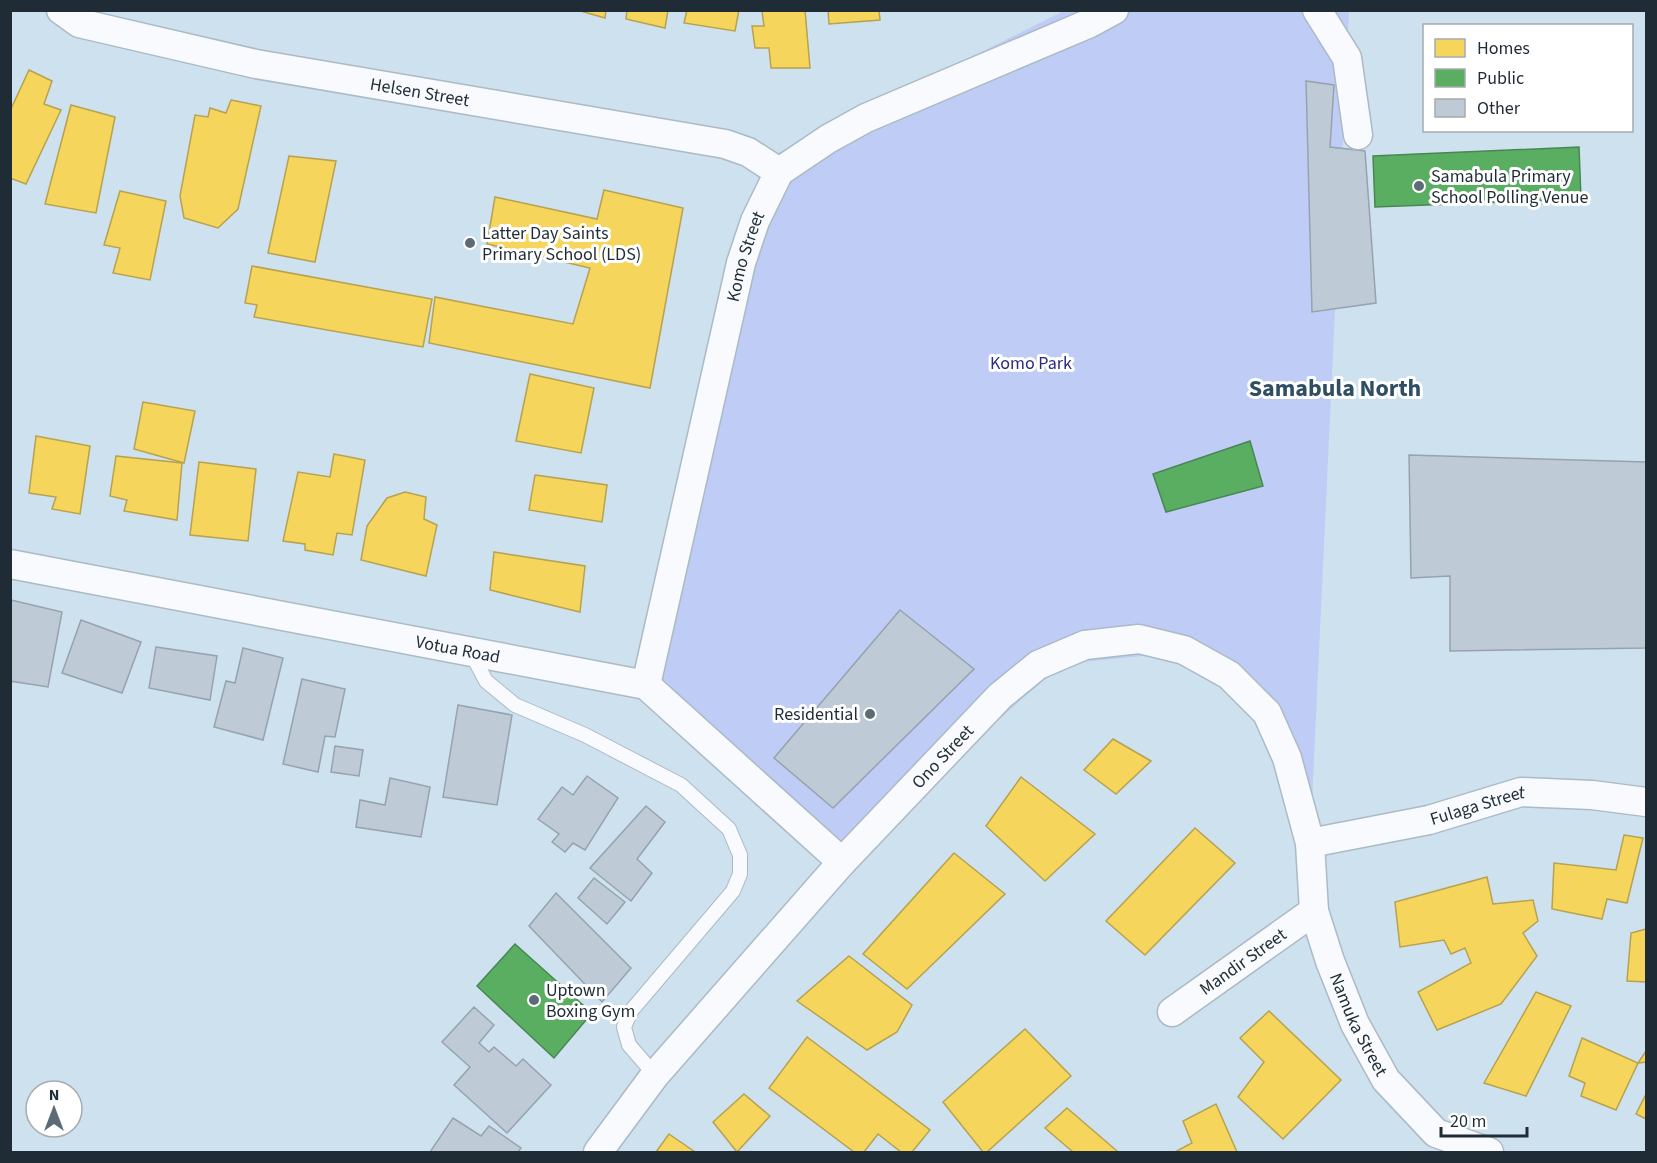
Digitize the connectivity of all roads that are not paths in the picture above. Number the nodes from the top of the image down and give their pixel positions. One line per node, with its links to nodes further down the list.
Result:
1 (61, 10): 5 (street, Helsen Street)
2 (1317, 10): 4 (street)
3 (1098, 15): 5 (street, Komo Street)
4 (1358, 135)
5 (779, 172): 8 (street, Komo Street)
6 (10, 564): 7 (street, Votua Road)
7 (470, 651): 8 (street, Votua Road); 14 (lane)
8 (646, 684): 11 (street)
9 (1647, 802): 10 (street, Fulaga Street)
10 (1310, 843): 11 (street, Ono Street); 12 (street, Namuka Street)
11 (842, 862): 14 (street, Ono Street)
12 (1314, 911): 13 (street, Mandir Street); 16 (street, Namuka Street)
13 (1172, 1012)
14 (655, 1075): 15 (street, Ono Street)
15 (598, 1152)
16 (1488, 1152)

